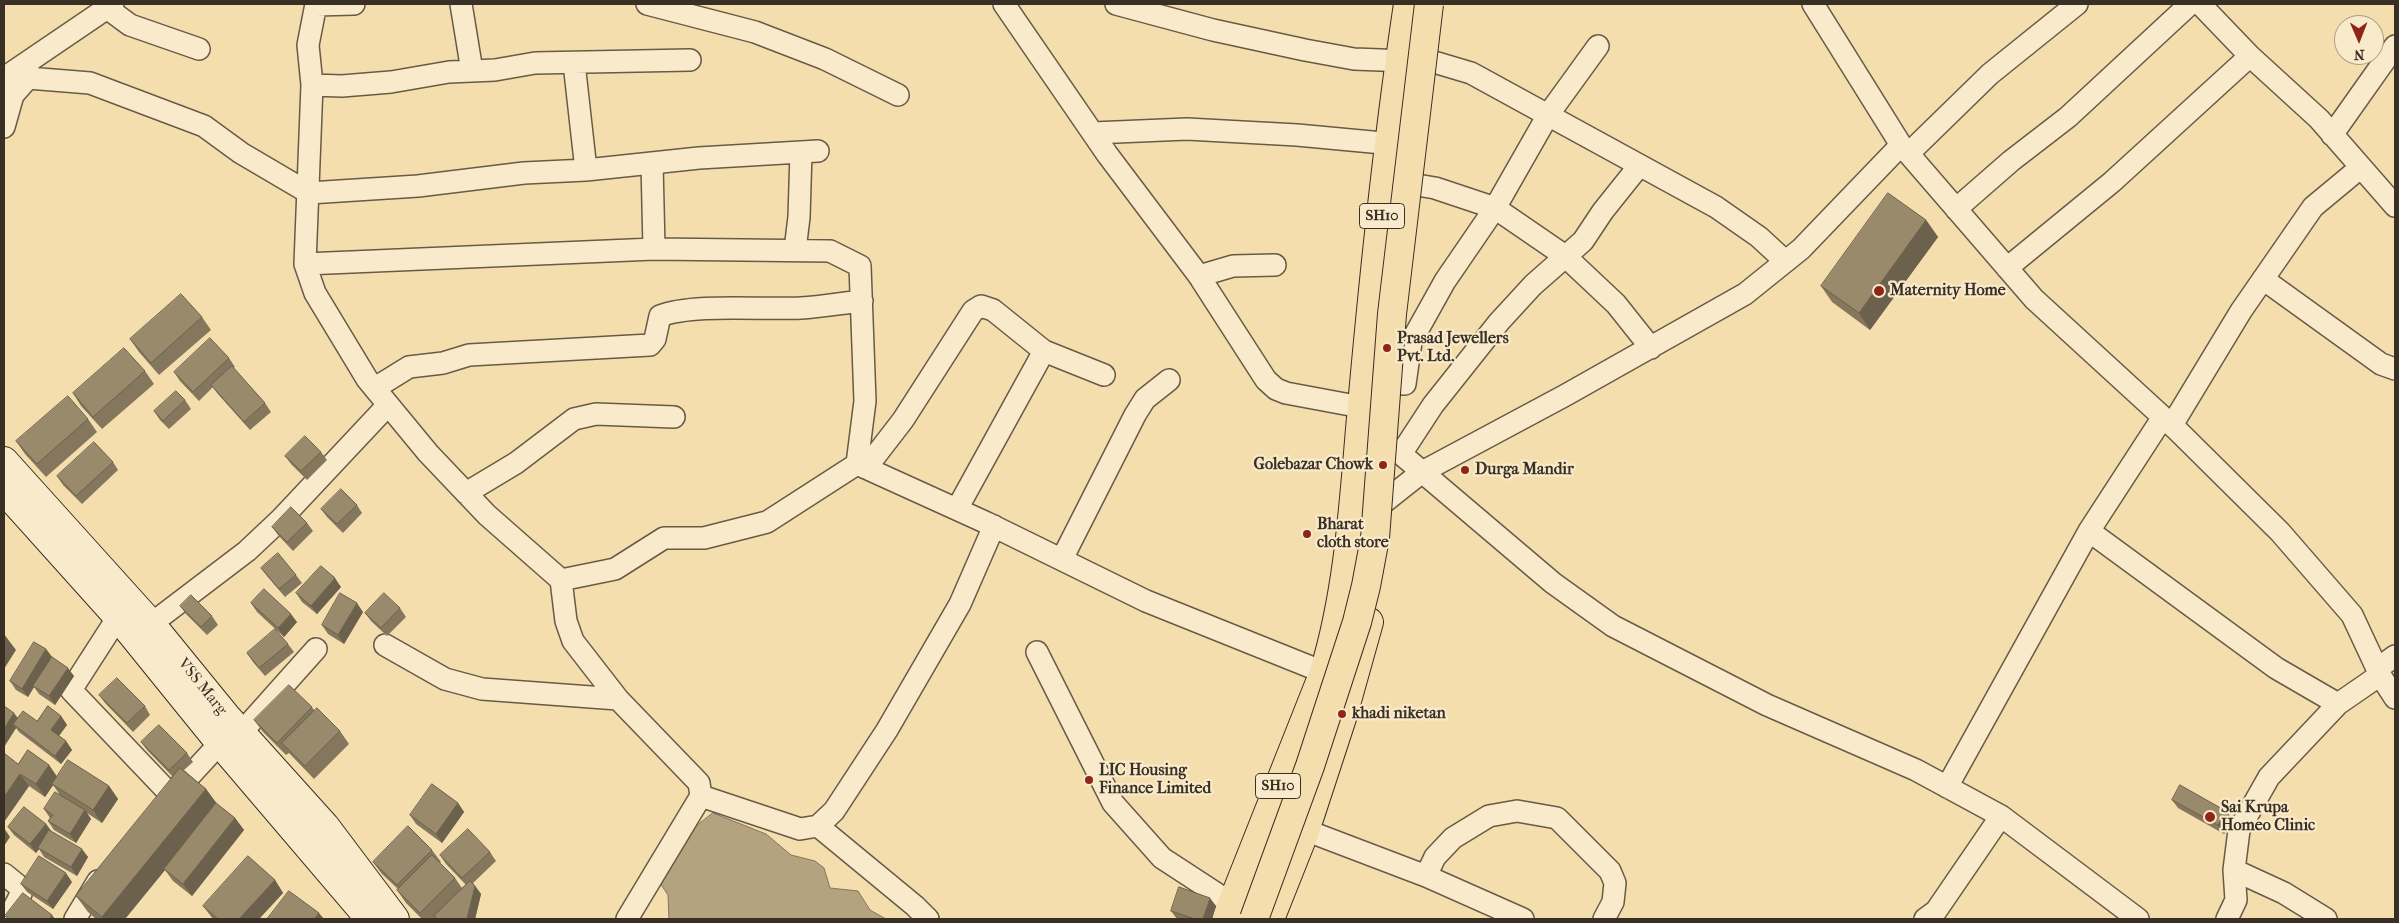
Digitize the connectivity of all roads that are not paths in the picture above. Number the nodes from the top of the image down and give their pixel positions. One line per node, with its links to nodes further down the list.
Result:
1 (316, 4): 2 (street); 26 (street)
2 (354, 4)
3 (461, 4): 24 (street)
4 (647, 4): 27 (street)
5 (1004, 4): 30 (street)
6 (1116, 4): 20 (street)
7 (1408, 4): 20 (main road, SH10)
8 (1429, 4): 109 (main road, bridge)
9 (1441, 4): 21 (main road)
10 (1813, 4): 34 (street)
11 (2077, 4): 34 (street)
12 (2190, 4): 44 (street)
13 (110, 6): 17 (street); 23 (street)
14 (2212, 8): 18 (street)
15 (1598, 46): 28 (street)
16 (2395, 46): 31 (street)
17 (199, 49)
18 (2250, 56): 31 (street); 51 (street)
19 (690, 60): 22 (street)
20 (1401, 62): 21 (street); 32 (main road, SH10)
21 (1434, 62): 28 (street); 33 (main road)
22 (574, 63): 24 (street); 38 (street)
23 (28, 70): 25 (street); 29 (street); 41 (street)
24 (472, 71): 26 (street)
25 (4, 78)
26 (312, 85): 41 (street)
27 (898, 95)
28 (1548, 115): 36 (street); 43 (street)
29 (4, 127)
30 (1093, 133): 32 (street); 52 (street)
31 (2332, 135): 37 (street)
32 (1390, 144): 33 (street); 39 (main road, SH10)
33 (1422, 147): 40 (main road)
34 (1905, 149): 44 (street); 48 (street)
35 (652, 163): 38 (street); 45 (street); 46 (street)
36 (1640, 166): 47 (street); 48 (street)
37 (2360, 168): 42 (street); 53 (street)
38 (586, 170): 41 (street)
39 (1386, 180): 40 (street); 63 (main road, SH10)
40 (1418, 185): 43 (street); 60 (main road)
41 (309, 193): 49 (street)
42 (2395, 206)
43 (1495, 208): 47 (street); 60 (street)
44 (1956, 209): 51 (street)
45 (654, 249): 46 (street); 49 (street)
46 (795, 250): 54 (street)
47 (1565, 256): 55 (street); 66 (street)
48 (1785, 262): 55 (street)
49 (305, 264): 61 (street)
50 (1275, 264): 52 (street)
51 (2007, 268): 65 (street)
52 (1199, 276): 63 (street)
53 (2263, 279): 57 (street); 65 (street)
54 (862, 301): 61 (street); 68 (street)
55 (1651, 348): 69 (street)
56 (1044, 351): 58 (street); 68 (street); 73 (street)
57 (2395, 370)
58 (1104, 375)
59 (1169, 380): 77 (street)
60 (1397, 383): 63 (street); 66 (main road)
61 (375, 388): 62 (street)
62 (388, 405): 71 (street); 80 (street)
63 (1362, 406): 66 (street); 75 (main road, SH10)
64 (674, 417): 71 (street)
65 (2167, 421): 76 (street); 86 (street)
66 (1396, 452): 69 (street); 72 (main road)
67 (4, 461): 80 (main road, VSS Marg)
68 (861, 466): 73 (street); 78 (street)
69 (1422, 472): 72 (street); 92 (street)
70 (4, 490): 79 (main road)
71 (466, 493): 78 (street)
72 (1390, 497): 75 (street); 87 (main road)
73 (957, 509): 74 (street)
74 (994, 526): 77 (street); 96 (street)
75 (1351, 528): 85 (main road, SH10)
76 (2089, 531): 90 (street); 92 (street)
77 (1062, 559): 85 (street)
78 (561, 580): 89 (street)
79 (118, 617): 91 (main road); 91 (street)
80 (151, 624): 91 (main road, VSS Marg)
81 (385, 645): 89 (street)
82 (316, 649): 91 (street)
83 (1037, 652): 102 (street)
84 (2395, 656): 86 (street)
85 (1324, 672): 87 (street); 94 (main road, SH10)
86 (2379, 672): 88 (street); 90 (street)
87 (1353, 684): 97 (main road)
88 (2395, 698)
89 (618, 699): 93 (street)
90 (2338, 704): 99 (street)
91 (224, 730): 105 (main road); 106 (main road, VSS Marg)
92 (1947, 787): 95 (street)
93 (701, 796): 96 (street); 107 (street)
94 (1266, 815): 97 (street); 102 (main road, SH10)
95 (2001, 816): 113 (street); 114 (street)
96 (818, 826): 108 (street)
97 (1305, 831): 101 (street); 110 (main road)
98 (107, 866): 103 (street)
99 (2234, 870): 115 (street); 116 (street)
100 (4, 874): 104 (street)
101 (1426, 876): 111 (street); 112 (street)
102 (1228, 911)
103 (78, 917)
104 (8, 919)
105 (370, 919)
106 (395, 919)
107 (627, 919)
108 (928, 919)
109 (1254, 919)
110 (1270, 919)
111 (1523, 919)
112 (1604, 919)
113 (1925, 919)
114 (2138, 919)
115 (2227, 919)
116 (2326, 919)

